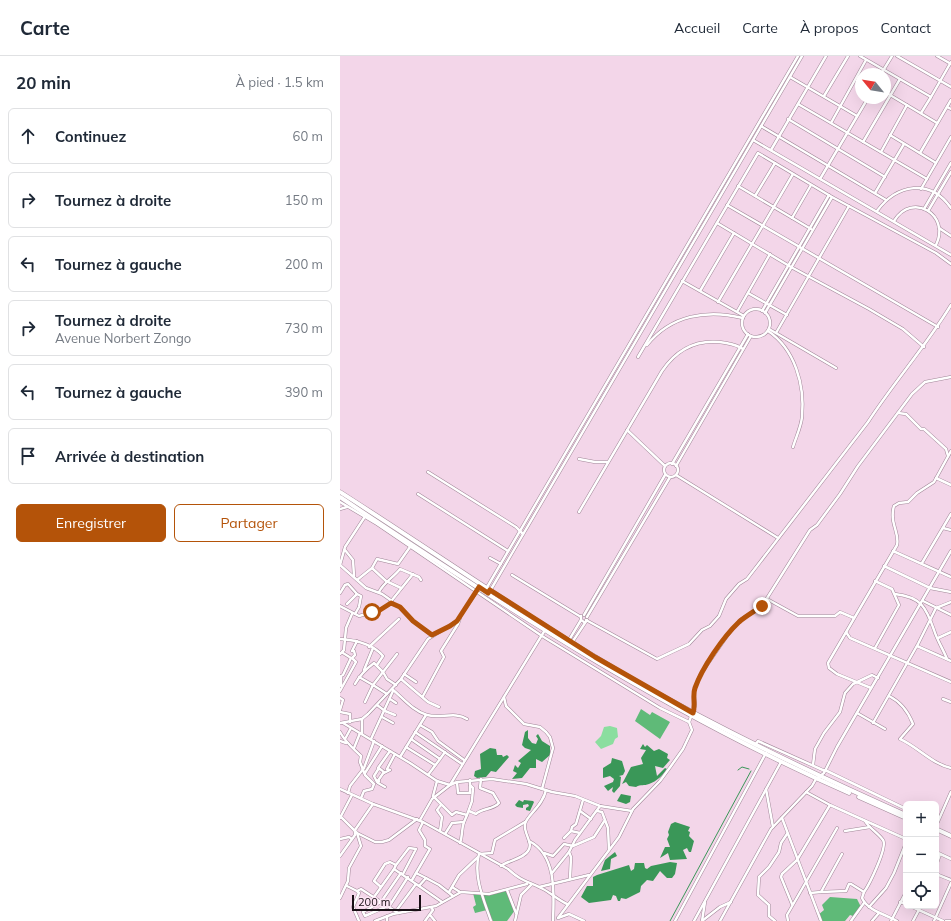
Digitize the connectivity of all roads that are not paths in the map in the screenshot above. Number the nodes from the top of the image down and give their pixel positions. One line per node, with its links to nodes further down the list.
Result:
1 (798, 56): 137 (street)
2 (802, 56): 14 (street)
3 (826, 56): 17 (street)
4 (848, 56): 20 (street)
5 (860, 56): 9 (street)
6 (892, 56): 12 (street)
7 (898, 56): 16 (street)
8 (937, 56): 10 (street)
9 (866, 60): 11 (street); 27 (street)
10 (951, 63): 16 (street)
11 (880, 68)
12 (885, 68)
13 (891, 74): 15 (street)
14 (790, 76): 17 (street); 35 (street)
15 (900, 79): 19 (street); 21 (street)
16 (940, 81): 18 (street); 21 (street)
17 (808, 87): 20 (street); 23 (street)
18 (951, 87)
19 (891, 95): 26 (street)
20 (824, 96): 27 (street)
21 (931, 97): 30 (street)
22 (951, 100): 28 (street)
23 (798, 104): 32 (street); 33 (street)
24 (864, 104): 31 (street)
25 (886, 104): 41 (street)
26 (907, 105): 30 (street); 37 (street)
27 (840, 106): 31 (street); 33 (street)
28 (947, 107): 29 (street); 34 (street)
29 (951, 109)
30 (921, 113): 34 (street)
31 (857, 116): 36 (street)
32 (788, 120): 38 (street); 43 (street)
33 (831, 123): 36 (street)
34 (937, 123): 46 (street)
35 (761, 126): 38 (street); 40 (street)
36 (848, 132): 41 (street); 43 (street)
37 (890, 135): 42 (street); 45 (street)
38 (778, 136): 44 (street); 51 (street)
39 (951, 137): 49 (street)
40 (753, 140): 44 (street); 139 (street)
41 (864, 142): 45 (street)
42 (904, 144): 46 (street); 47 (street)
43 (838, 149): 51 (street); 54 (street)
44 (771, 150): 55 (street)
45 (881, 152): 47 (street)
46 (920, 153): 49 (street)
47 (894, 160): 54 (street); 56 (street)
48 (775, 163): 53 (street); 58 (street); 63 (street)
49 (936, 163): 56 (street)
50 (951, 163): 60 (street)
51 (828, 165): 55 (street); 61 (street)
52 (951, 172): 62 (street)
53 (793, 174): 57 (street); 70 (street)
54 (884, 177): 61 (street)
55 (820, 179): 73 (street)
56 (927, 179): 59 (street)
57 (811, 185): 64 (street); 75 (street)
58 (738, 186): 63 (street); 67 (street)
59 (921, 189): 60 (street); 65 (street)
60 (933, 192): 62 (street); 72 (street)
61 (875, 193): 65 (street)
62 (938, 195): 68 (street); 74 (street)
63 (755, 196): 70 (street)
64 (831, 196): 69 (street); 80 (street)
65 (886, 200): 73 (street)
66 (951, 201): 68 (street)
67 (727, 205): 77 (street); 78 (street)
68 (948, 205): 71 (street)
69 (849, 206): 88 (street); 89 (street)
70 (774, 207): 75 (street); 78 (street)
71 (951, 208)
72 (924, 209): 74 (street); 76 (street)
73 (877, 211): 76 (street)
74 (928, 211): 79 (street)
75 (792, 218): 80 (street)
76 (894, 221): 84 (street)
77 (716, 223): 81 (street); 92 (street)
78 (763, 226): 83 (street); 85 (street)
79 (939, 228): 82 (street); 84 (street)
80 (812, 230): 85 (street)
81 (734, 233): 83 (street); 93 (street)
82 (951, 236)
83 (752, 244): 86 (street); 95 (street)
84 (936, 245): 87 (street)
85 (801, 248): 88 (street); 90 (street)
86 (770, 254): 90 (street); 94 (street)
87 (951, 255)
88 (819, 259): 91 (street); 102 (street)
89 (951, 264)
90 (790, 266): 91 (street); 96 (street)
91 (809, 277): 100 (street); 106 (street)
92 (682, 281): 93 (street); 101 (street)
93 (700, 291): 95 (street)
94 (748, 292): 96 (street); 98 (street)
95 (718, 302): 98 (street)
96 (768, 304): 99 (street); 100 (street)
97 (951, 305): 102 (street)
98 (737, 312): 101 (street)
99 (764, 312): 101 (street); 103 (street)
100 (787, 314): 104 (street)
101 (744, 318): 105 (street)
102 (938, 327): 106 (street)
103 (768, 330): 104 (street); 105 (street); 113 (street)
104 (776, 333): 108 (street)
105 (749, 335): 107 (street)
106 (924, 347): 140 (street)
107 (742, 348): 110 (street); 112 (street)
108 (836, 368)
109 (951, 377): 111 (street)
110 (712, 400): 118 (street); 120 (street)
111 (898, 413): 115 (street); 175 (street)
112 (627, 430): 117 (street); 119 (street)
113 (793, 447)
114 (951, 451): 115 (street)
115 (948, 457): 125 (street)
116 (579, 459): 117 (street)
117 (608, 462): 133 (street)
118 (672, 464): 119 (street); 120 (street)
119 (665, 466): 123 (street)
120 (676, 466): 122 (street)
121 (428, 472): 137 (street)
122 (676, 474): 124 (street); 140 (street)
123 (666, 475): 124 (street); 141 (street)
124 (670, 477): 141 (street)
125 (936, 478): 126 (street); 145 (street)
126 (951, 485)
127 (340, 492): 168 (main road)
128 (418, 494): 147 (street)
129 (340, 497): 135 (main road)
130 (340, 502): 131 (street)
131 (348, 507): 132 (street); 135 (street)
132 (340, 509)
133 (579, 512)
134 (951, 514): 136 (street)
135 (365, 515): 142 (main road); 144 (street)
136 (943, 528): 138 (street); 150 (street)
137 (520, 530): 139 (street); 147 (street)
138 (951, 530)
139 (523, 534): 149 (street)
140 (778, 538): 185 (street)
141 (630, 541): 185 (street)
142 (411, 545): 155 (street); 165 (main road); 169 (street)
143 (340, 550): 144 (street)
144 (344, 551): 152 (street); 159 (street)
145 (894, 551): 150 (street); 154 (street)
146 (951, 551): 156 (street)
147 (508, 552): 149 (street); 151 (street)
148 (490, 558): 151 (street)
149 (509, 558): 153 (street)
150 (922, 563): 156 (street)
151 (501, 564): 153 (street); 168 (street)
152 (340, 565): 159 (street)
153 (504, 566): 168 (street)
154 (884, 566): 164 (street); 167 (street)
155 (372, 568): 161 (street); 163 (street)
156 (939, 571): 160 (street); 167 (street)
157 (413, 574): 162 (street); 163 (street); 166 (street)
158 (512, 575): 185 (street)
159 (354, 576): 161 (street)
160 (951, 577)
161 (357, 580): 170 (street)
162 (421, 580)
163 (386, 581): 166 (street); 170 (street)
164 (875, 581): 174 (street); 186 (street)
165 (479, 587): 168 (main road); 169 (street)
166 (400, 588): 176 (street)
167 (930, 588): 171 (street); 177 (street)
168 (488, 590): 189 (main road); 198 (main road)
169 (476, 591): 184 (street); 193 (street)
170 (379, 592): 176 (street)
171 (951, 592)
172 (340, 593): 173 (street)
173 (357, 594): 179 (street); 182 (street)
174 (895, 594): 177 (street); 202 (street)
175 (767, 599): 186 (street); 239 (street)
176 (391, 602): 182 (street); 192 (street)
177 (922, 602): 181 (street); 188 (street); 205 (street)
178 (951, 602): 181 (street)
179 (347, 604)
180 (340, 606): 182 (street)
181 (936, 608): 183 (street); 188 (street)
182 (353, 614): 196 (street)
183 (951, 615)
184 (460, 617): 192 (street); 226 (street)
185 (584, 618): 198 (street)
186 (854, 618): 190 (street)
187 (400, 619): 200 (street)
188 (931, 619): 194 (street); 199 (street)
189 (545, 630): 193 (street); 198 (main road)
190 (846, 632): 202 (street); 217 (street)
191 (951, 632): 194 (street)
192 (432, 635): 212 (street)
193 (542, 636): 229 (street); 247 (street)
194 (938, 638): 206 (street)
195 (340, 639): 196 (street)
196 (345, 639): 197 (street); 203 (street)
197 (357, 641): 200 (street); 223 (street)
198 (569, 643): 239 (main road)
199 (917, 646): 206 (street); 208 (street)
200 (369, 647): 201 (street)
201 (374, 648): 209 (street); 210 (street)
202 (875, 648): 205 (street)
203 (341, 654): 223 (street)
204 (397, 654): 211 (street)
205 (890, 655): 208 (street); 214 (street)
206 (947, 659): 207 (street)
207 (951, 661)
208 (908, 662): 218 (street); 227 (street)
209 (377, 665): 210 (street); 211 (street)
210 (364, 671): 213 (street)
211 (383, 672): 220 (street); 221 (street)
212 (404, 674): 215 (street); 216 (street)
213 (359, 677): 219 (street); 220 (street)
214 (878, 678): 217 (street); 222 (street)
215 (401, 679): 221 (street); 226 (street)
216 (416, 682)
217 (857, 682): 222 (street); 275 (street)
218 (951, 682)
219 (355, 684)
220 (373, 685): 225 (street); 232 (street)
221 (396, 685): 224 (street)
222 (872, 688): 240 (street)
223 (340, 690)
224 (393, 690): 225 (street); 231 (street); 242 (street)
225 (387, 694): 235 (street)
226 (423, 696): 236 (street)
227 (889, 696): 248 (street); 279 (street)
228 (340, 698): 237 (street)
229 (504, 698): 272 (street); 293 (street)
230 (943, 698): 233 (street)
231 (390, 699): 234 (street); 238 (street)
232 (365, 702)
233 (951, 702)
234 (396, 703)
235 (377, 705): 238 (street); 244 (street)
236 (439, 707)
237 (340, 711): 246 (street)
238 (385, 711): 241 (street); 243 (street)
239 (692, 714): 247 (street); 262 (main road); 268 (main road)
240 (857, 714): 248 (street); 280 (street)
241 (395, 715)
242 (426, 715): 245 (street); 251 (street)
243 (382, 717): 250 (street); 260 (street)
244 (362, 719): 246 (street); 256 (street)
245 (466, 719)
246 (350, 722): 249 (street)
247 (689, 722): 310 (street)
248 (873, 722): 253 (street)
249 (341, 723): 252 (street)
250 (393, 723)
251 (420, 725): 255 (street); 272 (street)
252 (351, 728): 256 (street); 257 (street)
253 (885, 729)
254 (340, 732): 257 (street)
255 (415, 732): 258 (street); 267 (street)
256 (361, 733): 260 (street); 265 (street)
257 (344, 739): 261 (street)
258 (411, 739): 264 (street); 271 (street)
259 (340, 740): 261 (street)
260 (373, 740): 263 (street); 277 (street)
261 (346, 743): 265 (street)
262 (755, 745): 268 (main road); 275 (street)
263 (382, 746): 266 (street); 281 (street)
264 (406, 747): 270 (street); 276 (street)
265 (354, 748): 277 (street)
266 (392, 752): 269 (street); 278 (street)
267 (445, 752): 271 (street); 274 (street)
268 (766, 753): 273 (main road); 417 (street)
269 (395, 754): 270 (street); 290 (street)
270 (400, 757): 282 (street)
271 (440, 759): 276 (street)
272 (464, 760): 274 (street)
273 (781, 760): 283 (main road); 291 (street)
274 (462, 764): 288 (street)
275 (813, 765): 280 (street)
276 (435, 766): 282 (street)
277 (364, 768): 281 (street); 297 (street)
278 (379, 768): 278 (street)
279 (951, 768)
280 (825, 770): 283 (street); 306 (street)
281 (365, 774): 300 (street)
282 (428, 775): 286 (street)
283 (818, 777): 295 (street); 312 (main road)
284 (481, 779): 285 (street); 293 (street); 307 (street)
285 (470, 780): 287 (street); 289 (street)
286 (437, 781): 288 (street); 299 (street)
287 (457, 782): 288 (street); 289 (street)
288 (450, 785): 299 (street)
289 (470, 785): 307 (street)
290 (385, 787)
291 (766, 788): 322 (street); 387 (street)
292 (340, 789): 297 (street)
293 (542, 789): 294 (street)
294 (546, 790): 301 (street); 321 (street)
295 (806, 792): 304 (street); 314 (street)
296 (951, 792): 316 (street)
297 (348, 793): 298 (street)
298 (352, 795): 300 (street); 313 (street)
299 (434, 797): 303 (street); 317 (street)
300 (362, 799): 302 (street)
301 (583, 800): 305 (street); 308 (street)
302 (373, 804): 317 (street); 325 (street)
303 (441, 805): 311 (street); 326 (street)
304 (830, 805): 319 (street); 351 (street)
305 (600, 806): 309 (street); 310 (street)
306 (903, 808)
307 (468, 811): 311 (street)
308 (580, 811): 315 (street); 327 (street)
309 (597, 811): 315 (street); 318 (street)
310 (632, 811): 341 (street)
311 (467, 815): 320 (street)
312 (903, 816)
313 (340, 817): 325 (street)
314 (782, 817): 322 (street); 332 (street)
315 (591, 819): 330 (street)
316 (939, 819)
317 (420, 820): 325 (street); 326 (street); 355 (street)
318 (605, 820): 340 (street); 341 (street)
319 (865, 820): 323 (street); 335 (street)
320 (464, 822): 331 (street); 339 (street)
321 (525, 822): 338 (street); 347 (street)
322 (773, 827): 390 (street)
323 (871, 827): 328 (street); 379 (street)
324 (837, 828): 366 (street)
325 (356, 831): 337 (street); 370 (street)
326 (440, 831): 331 (street)
327 (571, 831): 330 (street); 334 (street)
328 (845, 831)
329 (939, 831): 333 (main road)
330 (580, 833): 340 (street)
331 (445, 834): 339 (street)
332 (787, 834): 351 (street); 421 (street)
333 (951, 836)
334 (564, 838)
335 (903, 838)
336 (340, 839): 337 (street)
337 (352, 839): 348 (street)
338 (529, 841): 344 (street); 353 (street)
339 (460, 843): 347 (street)
340 (573, 846): 343 (street); 344 (street)
341 (609, 850): 358 (street)
342 (903, 850): 398 (street)
343 (569, 852): 357 (street); 362 (street)
344 (544, 853): 357 (street)
345 (842, 854): 378 (street)
346 (940, 854): 349 (street); 350 (street)
347 (479, 855): 353 (street); 372 (street); 381 (street)
348 (340, 856)
349 (939, 857)
350 (951, 859)
351 (797, 860): 366 (street); 395 (street)
352 (396, 865): 354 (street); 356 (street); 371 (street)
353 (501, 866): 368 (street)
354 (394, 869): 356 (street); 371 (street)
355 (416, 872): 361 (street); 363 (street)
356 (402, 873): 360 (street); 388 (street)
357 (551, 873): 365 (street)
358 (590, 875): 362 (street); 394 (street)
359 (939, 875): 364 (street)
360 (408, 877): 363 (street); 396 (street)
361 (426, 878): 369 (street); 376 (street)
362 (570, 879): 365 (street)
363 (412, 880): 369 (street)
364 (951, 880)
365 (552, 883): 373 (street); 383 (street)
366 (806, 883): 380 (street); 395 (street)
367 (951, 883): 405 (street)
368 (529, 884): 373 (street); 374 (street); 403 (street)
369 (417, 885): 389 (street); 400 (street)
370 (347, 886): 375 (street); 386 (street)
371 (381, 887): 384 (street)
372 (452, 887): 376 (street); 377 (street)
373 (539, 887): 383 (street)
374 (507, 890): 381 (street); 403 (street)
375 (357, 891): 384 (street); 408 (street)
376 (449, 892): 382 (street)
377 (460, 892): 381 (street); 382 (street)
378 (820, 892): 379 (street); 380 (street)
379 (864, 892): 392 (street)
380 (810, 893): 423 (street)
381 (481, 894): 413 (street)
382 (453, 896): 389 (street)
383 (553, 896): 394 (street); 415 (street)
384 (374, 897): 388 (street)
385 (903, 897): 391 (street)
386 (340, 898)
387 (706, 900): 418 (street); 419 (street)
388 (381, 902): 396 (street); 396 (street)
389 (442, 902): 397 (street)
390 (731, 902): 419 (street); 420 (street)
391 (900, 902): 393 (street); 407 (street)
392 (864, 903): 398 (street); 424 (street)
393 (903, 903)
394 (567, 904): 406 (street)
395 (792, 904): 422 (street)
396 (388, 906): 400 (street)
397 (431, 907): 400 (street); 402 (street)
398 (869, 907): 401 (street)
399 (920, 910): 405 (street); 427 (street)
400 (397, 912): 404 (street)
401 (879, 913): 407 (street); 425 (street)
402 (430, 914): 411 (street); 412 (street)
403 (517, 915): 414 (street)
404 (387, 916): 409 (street); 410 (street)
405 (936, 917): 428 (street); 429 (street)
406 (558, 918): 415 (street); 416 (street)
407 (892, 920): 426 (street)
408 (359, 921)
409 (375, 921)
410 (387, 921)
411 (425, 921)
412 (435, 921)
413 (491, 921)
414 (515, 921)
415 (552, 921)
416 (584, 921)
417 (675, 921)
418 (694, 921)
419 (702, 921)
420 (720, 921)
421 (775, 921)
422 (788, 921)
423 (821, 921)
424 (851, 921)
425 (872, 921)
426 (897, 921)
427 (913, 921)
428 (934, 921)
429 (943, 921)
430 (946, 921): 431 (street)
431 (950, 921)

